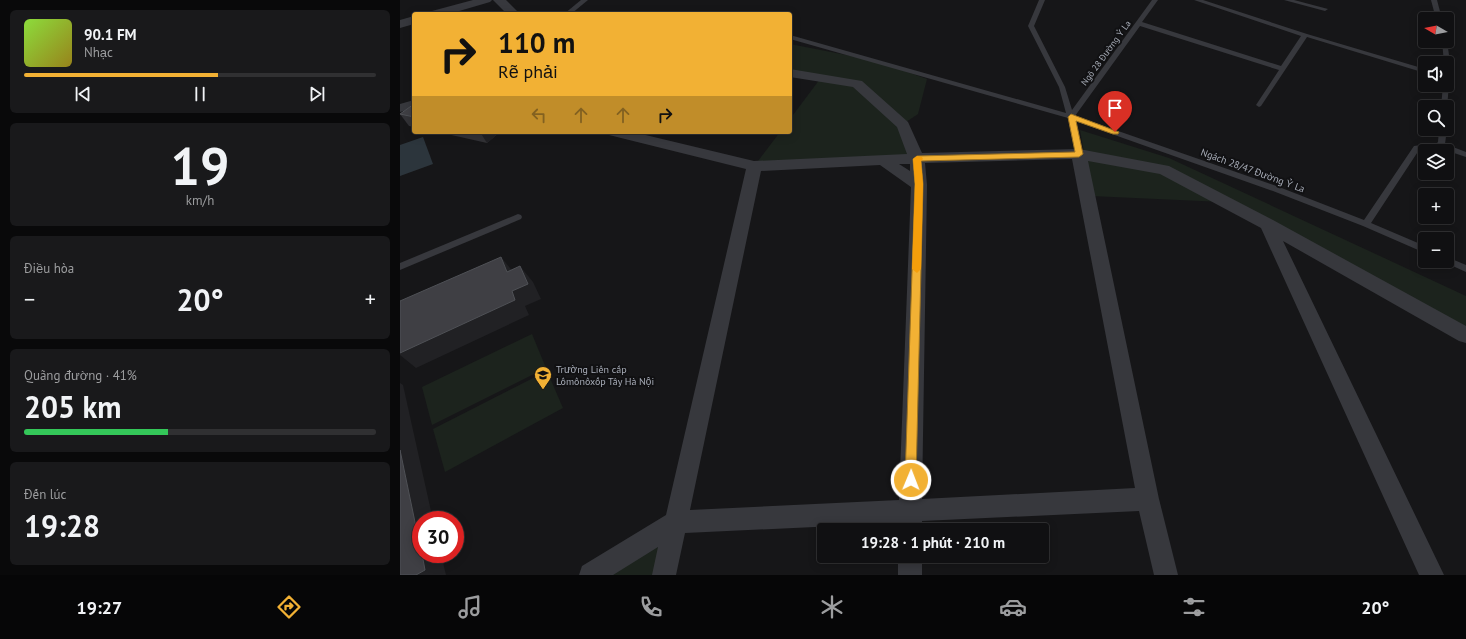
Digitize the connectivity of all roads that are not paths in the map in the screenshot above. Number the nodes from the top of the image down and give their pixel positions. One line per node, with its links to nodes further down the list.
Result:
1 (486, 0): 10 (street)
2 (499, 0): 11 (street)
3 (585, 0): 12 (lane)
4 (1042, 0): 25 (lane)
5 (1155, 0): 15 (lane, Ngõ 28 Đường Ỷ La)
6 (1197, 0): 17 (lane)
7 (1287, 0): 9 (lane)
8 (1434, 0): 13 (lane)
9 (1325, 9)
10 (443, 12)
11 (512, 12)
12 (570, 12)
13 (1437, 12)
14 (412, 21): 16 (street)
15 (1138, 23): 19 (lane); 25 (lane, Ngõ 28 Đường Ỷ La)
16 (400, 24)
17 (1304, 35): 19 (lane); 20 (lane)
18 (792, 38): 25 (lane, Ngách 28/47 Đường Ỷ La)
19 (1282, 69): 23 (lane)
20 (1418, 69)
21 (792, 73): 31 (street)
22 (412, 105): 24 (street)
23 (1258, 105)
24 (400, 108)
25 (1071, 117): 29 (lane); 37 (lane, Ngách 28/47 Đường Ỷ La)
26 (622, 134): 33 (street)
27 (1418, 148): 37 (lane)
28 (1454, 151): 30 (lane)
29 (1079, 154): 31 (street); 36 (street); 43 (street)
30 (1466, 155)
31 (917, 159): 32 (street); 34 (street)
32 (883, 160): 33 (street); 34 (street)
33 (754, 166): 45 (street)
34 (919, 184): 44 (street)
35 (518, 217): 40 (lane)
36 (1267, 224): 42 (street); 51 (street)
37 (1366, 224): 38 (lane, Ngách 28/47 Đường Ỷ La)
38 (1418, 247)
39 (1454, 263): 41 (lane)
40 (400, 267)
41 (1466, 269)
42 (1466, 335)
43 (1148, 499): 44 (street); 50 (street)
44 (910, 520): 45 (street)
45 (676, 522): 47 (street); 48 (street)
46 (910, 563): 49 (street)
47 (591, 575)
48 (664, 575)
49 (910, 575)
50 (1166, 575)
51 (1432, 575)

